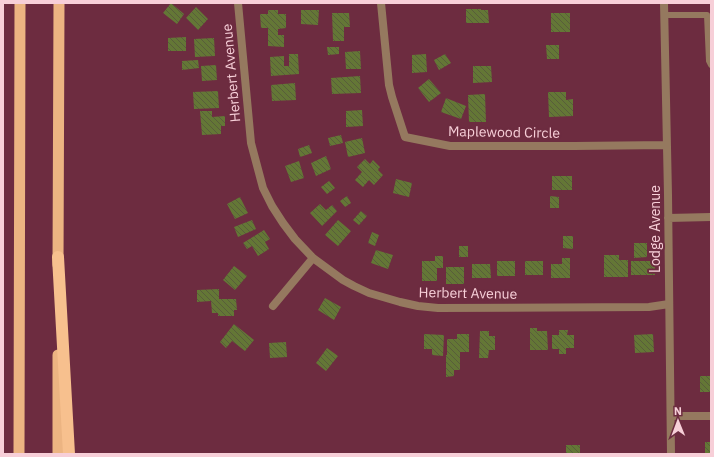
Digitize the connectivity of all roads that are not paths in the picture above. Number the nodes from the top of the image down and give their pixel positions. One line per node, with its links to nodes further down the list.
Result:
1 (20, 3): 19 (highway)
2 (59, 3): 13 (highway)
3 (238, 3): 14 (street, Herbert Avenue)
4 (381, 3): 10 (street, Maplewood Circle)
5 (664, 3): 7 (street, Lodge Avenue)
6 (709, 13): 7 (lane); 8 (lane)
7 (664, 16): 10 (street, Lodge Avenue)
8 (709, 22): 9 (lane)
9 (711, 65)
10 (667, 145): 12 (street, Lodge Avenue)
11 (711, 217): 12 (street)
12 (668, 218): 15 (street, Lodge Avenue)
13 (58, 257): 20 (highway); 21 (highway)
14 (313, 258): 15 (street, Herbert Avenue); 16 (street)
15 (669, 304): 17 (street, Lodge Avenue)
16 (273, 306)
17 (671, 416): 18 (street); 22 (street, Lodge Avenue)
18 (711, 416)
19 (19, 454)
20 (58, 454)
21 (69, 454)
22 (671, 454)

